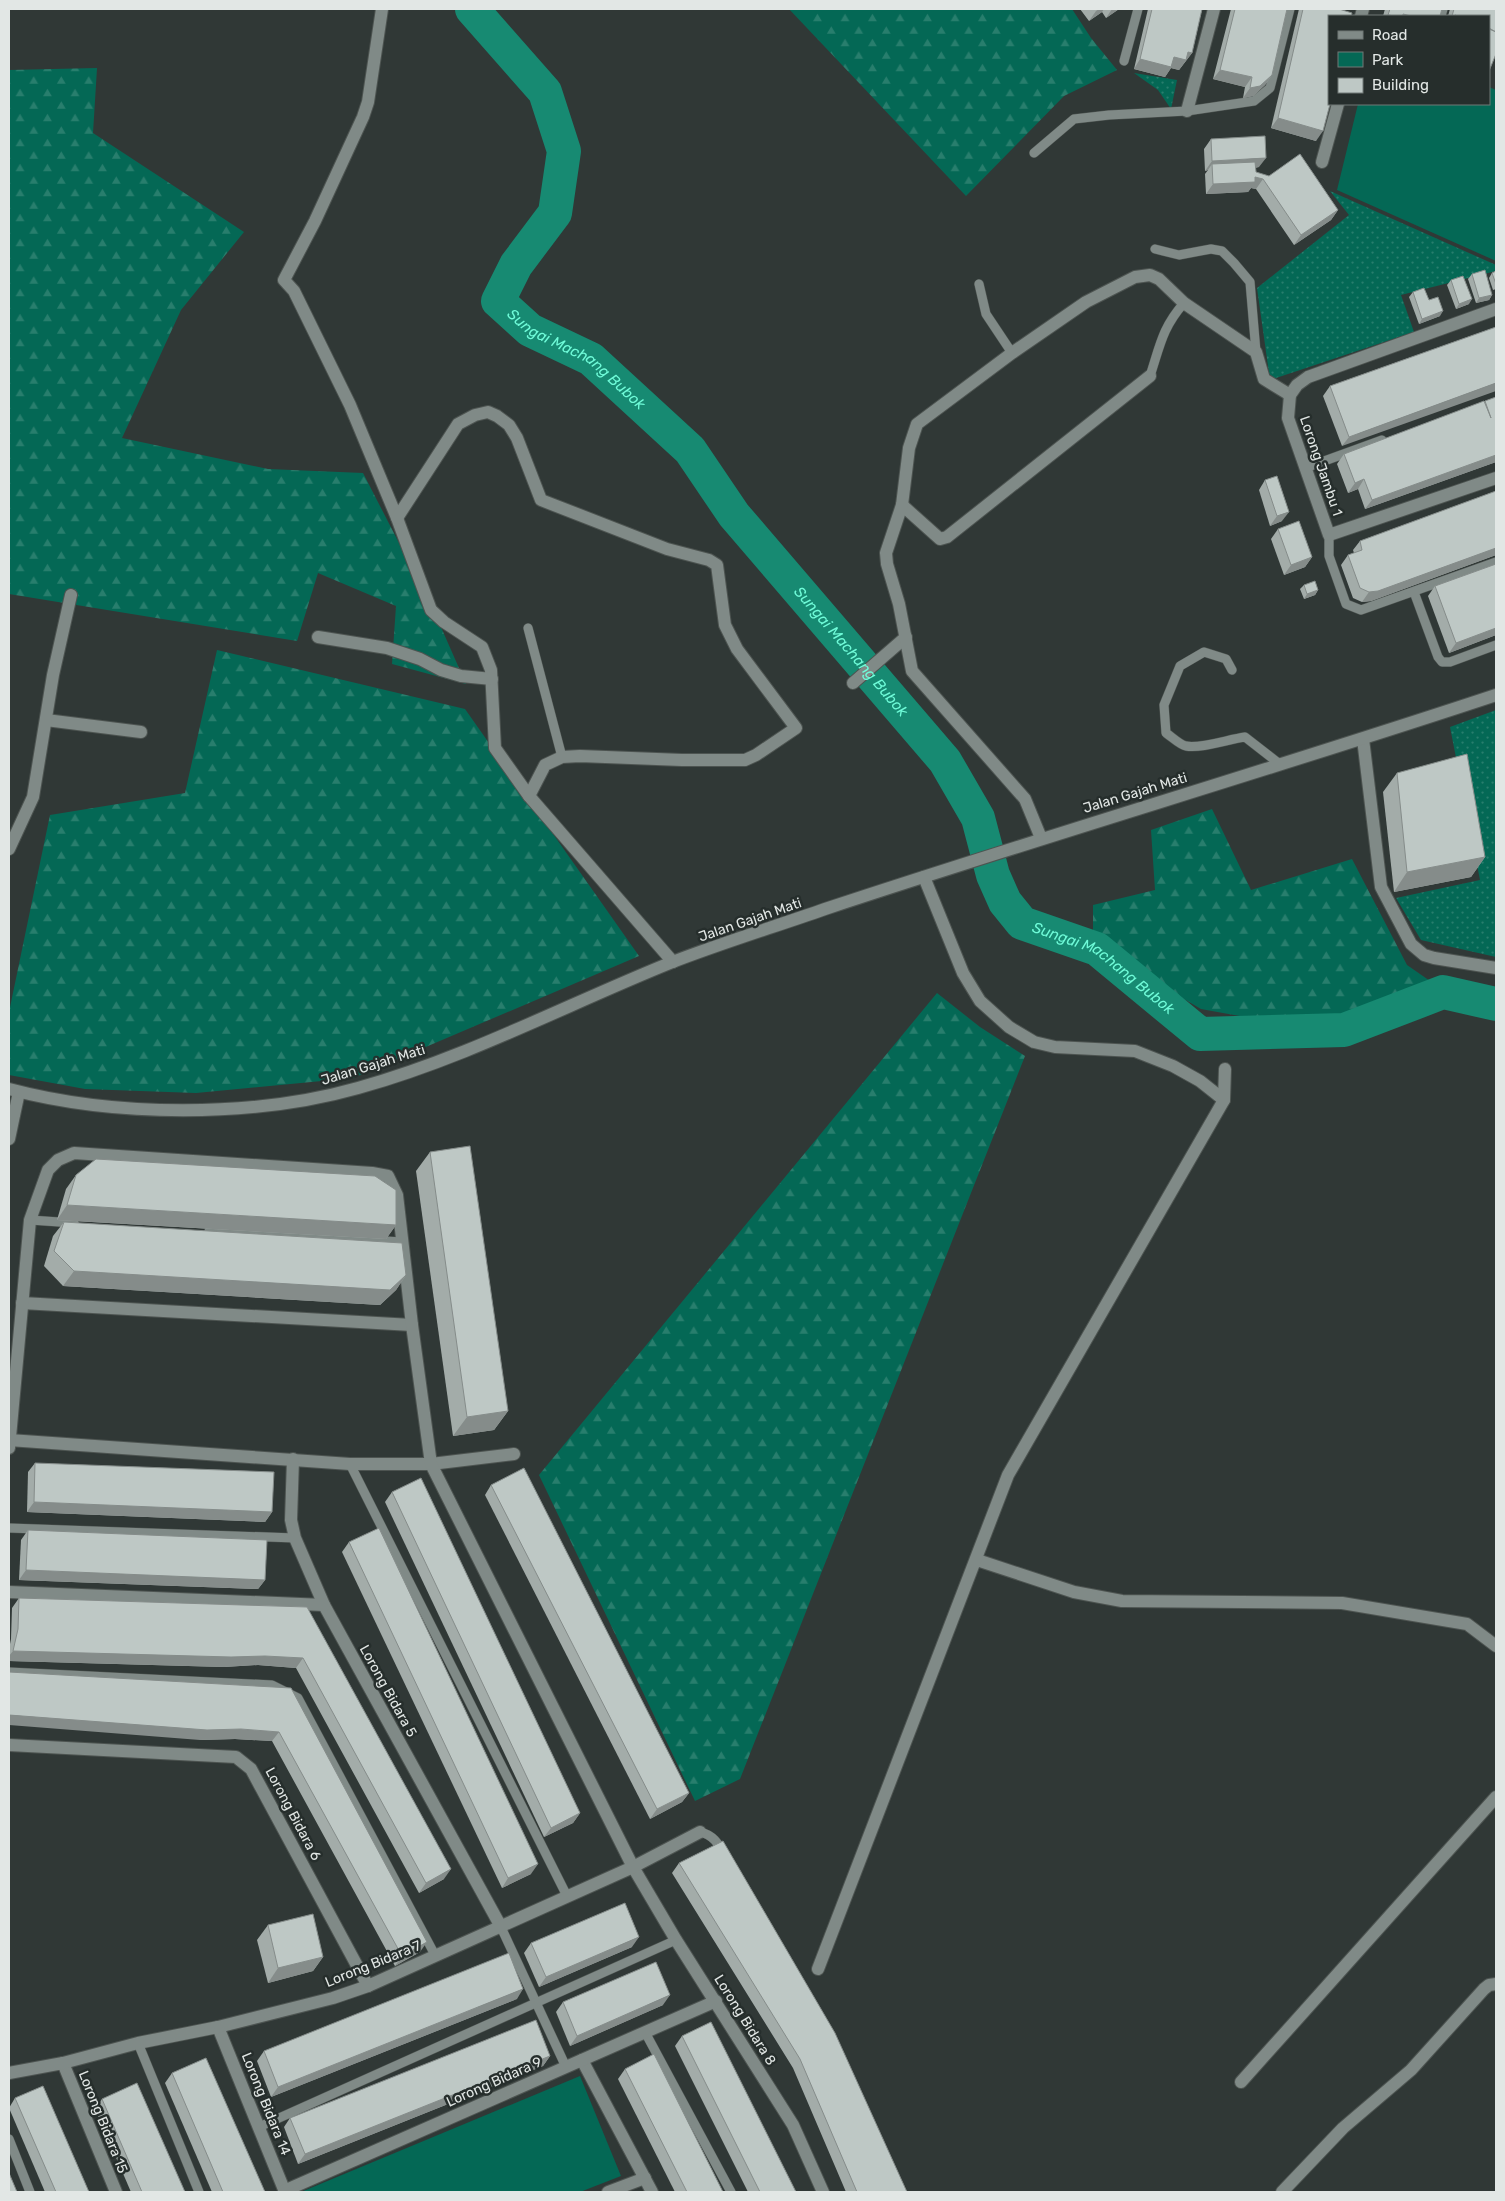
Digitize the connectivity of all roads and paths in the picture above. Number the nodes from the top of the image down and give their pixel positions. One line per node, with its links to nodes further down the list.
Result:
1 (382, 9): 22 (street)
2 (1138, 9): 5 (lane)
3 (1214, 9): 7 (street)
4 (1290, 9): 7 (lane)
5 (1124, 61)
6 (1338, 105): 9 (street)
7 (1187, 111): 8 (lane)
8 (1034, 153)
9 (1322, 162)
10 (1155, 249): 14 (lane)
11 (979, 284): 15 (lane)
12 (1184, 303): 14 (street); 15 (street); 16 (lane)
13 (1496, 309): 17 (street)
14 (1256, 352): 17 (street)
15 (1012, 353): 21 (street)
16 (1150, 376): 21 (street)
17 (1290, 395): 19 (street, Lorong Jambu 1)
18 (1387, 438): 19 (lane)
19 (1305, 468): 23 (street, Lorong Jambu 1)
20 (1496, 478): 23 (street, Lorong Jambu 1)
21 (902, 506): 29 (street)
22 (398, 518): 32 (street); 38 (street)
23 (1329, 536): 25 (lane)
24 (1496, 562): 25 (lane)
25 (1414, 592): 30 (lane)
26 (71, 595): 35 (street)
27 (528, 628): 38 (lane)
28 (318, 637): 32 (street)
29 (906, 637): 33 (street); 41 (street)
30 (1496, 645)
31 (1232, 670): 39 (lane)
32 (492, 679): 40 (street)
33 (853, 683)
34 (1496, 695): 37 (street, Jalan Gajah Mati)
35 (46, 720): 36 (street); 42 (street)
36 (141, 732)
37 (1363, 739): 39 (street, Jalan Gajah Mati); 45 (street)
38 (562, 758): 40 (street)
39 (1281, 764): 41 (street, Jalan Gajah Mati)
40 (529, 796): 44 (street)
41 (1041, 838): 43 (street, Jalan Gajah Mati)
42 (9, 849)
43 (924, 877): 44 (street, Jalan Gajah Mati); 48 (street)
44 (672, 962): 47 (street, Jalan Gajah Mati)
45 (1496, 968)
46 (1224, 1069): 48 (street)
47 (14, 1091): 49 (street)
48 (1224, 1100): 63 (street)
49 (9, 1139)
50 (30, 1220): 51 (lane); 53 (street, Lorong Bidara 8); 54 (street)
51 (79, 1223)
52 (197, 1230): 53 (lane)
53 (403, 1242): 55 (street, Lorong Bidara 8)
54 (22, 1303): 55 (street); 56 (street)
55 (412, 1325): 60 (street, Lorong Bidara 8)
56 (9, 1443): 58 (street)
57 (514, 1454): 60 (street)
58 (293, 1459): 59 (street); 62 (street, Lorong Bidara 5)
59 (350, 1464): 60 (street); 73 (lane)
60 (431, 1464): 72 (street, Lorong Bidara 8)
61 (9, 1528): 62 (lane)
62 (296, 1538): 65 (street, Lorong Bidara 5)
63 (977, 1560): 66 (street); 77 (street)
64 (9, 1592): 65 (street)
65 (324, 1605): 74 (street, Lorong Bidara 5)
66 (1496, 1646)
67 (9, 1672): 76 (lane)
68 (9, 1745): 79 (street, Lorong Bidara 6)
69 (1496, 1797): 89 (street)
70 (700, 1832): 71 (lane); 72 (street, Lorong Bidara 7)
71 (730, 1864)
72 (633, 1867): 73 (street, Lorong Bidara 7); 75 (street, Lorong Bidara 8)
73 (567, 1896): 74 (street, Lorong Bidara 7)
74 (500, 1925): 76 (street, Lorong Bidara 7); 81 (lane)
75 (676, 1940): 80 (street, Lorong Bidara 8); 81 (lane)
76 (435, 1954): 79 (street, Lorong Bidara 7)
77 (818, 1969)
78 (1496, 1984): 101 (street)
79 (368, 1986): 82 (street, Lorong Bidara 7)
80 (716, 2001): 83 (street, Lorong Bidara 9); 100 (street, Lorong Bidara 8)
81 (536, 2004): 87 (lane); 90 (lane)
82 (218, 2027): 84 (street, Lorong Bidara 7); 90 (street, Lorong Bidara 14)
83 (645, 2032): 85 (street, Lorong Bidara 9); 99 (lane)
84 (138, 2043): 86 (street, Lorong Bidara 7); 95 (lane)
85 (582, 2060): 87 (street, Lorong Bidara 9); 92 (street)
86 (63, 2063): 88 (street, Lorong Bidara 7); 94 (street, Lorong Bidara 15)
87 (566, 2067): 96 (street, Lorong Bidara 9)
88 (9, 2073)
89 (1240, 2082)
90 (259, 2127): 96 (street, Lorong Bidara 14)
91 (9, 2139): 93 (lane)
92 (645, 2178): 97 (street); 98 (street)
93 (30, 2192)
94 (116, 2192)
95 (199, 2192)
96 (285, 2192)
97 (608, 2192)
98 (652, 2192)
99 (731, 2192)
100 (823, 2192)
101 (1282, 2192)

